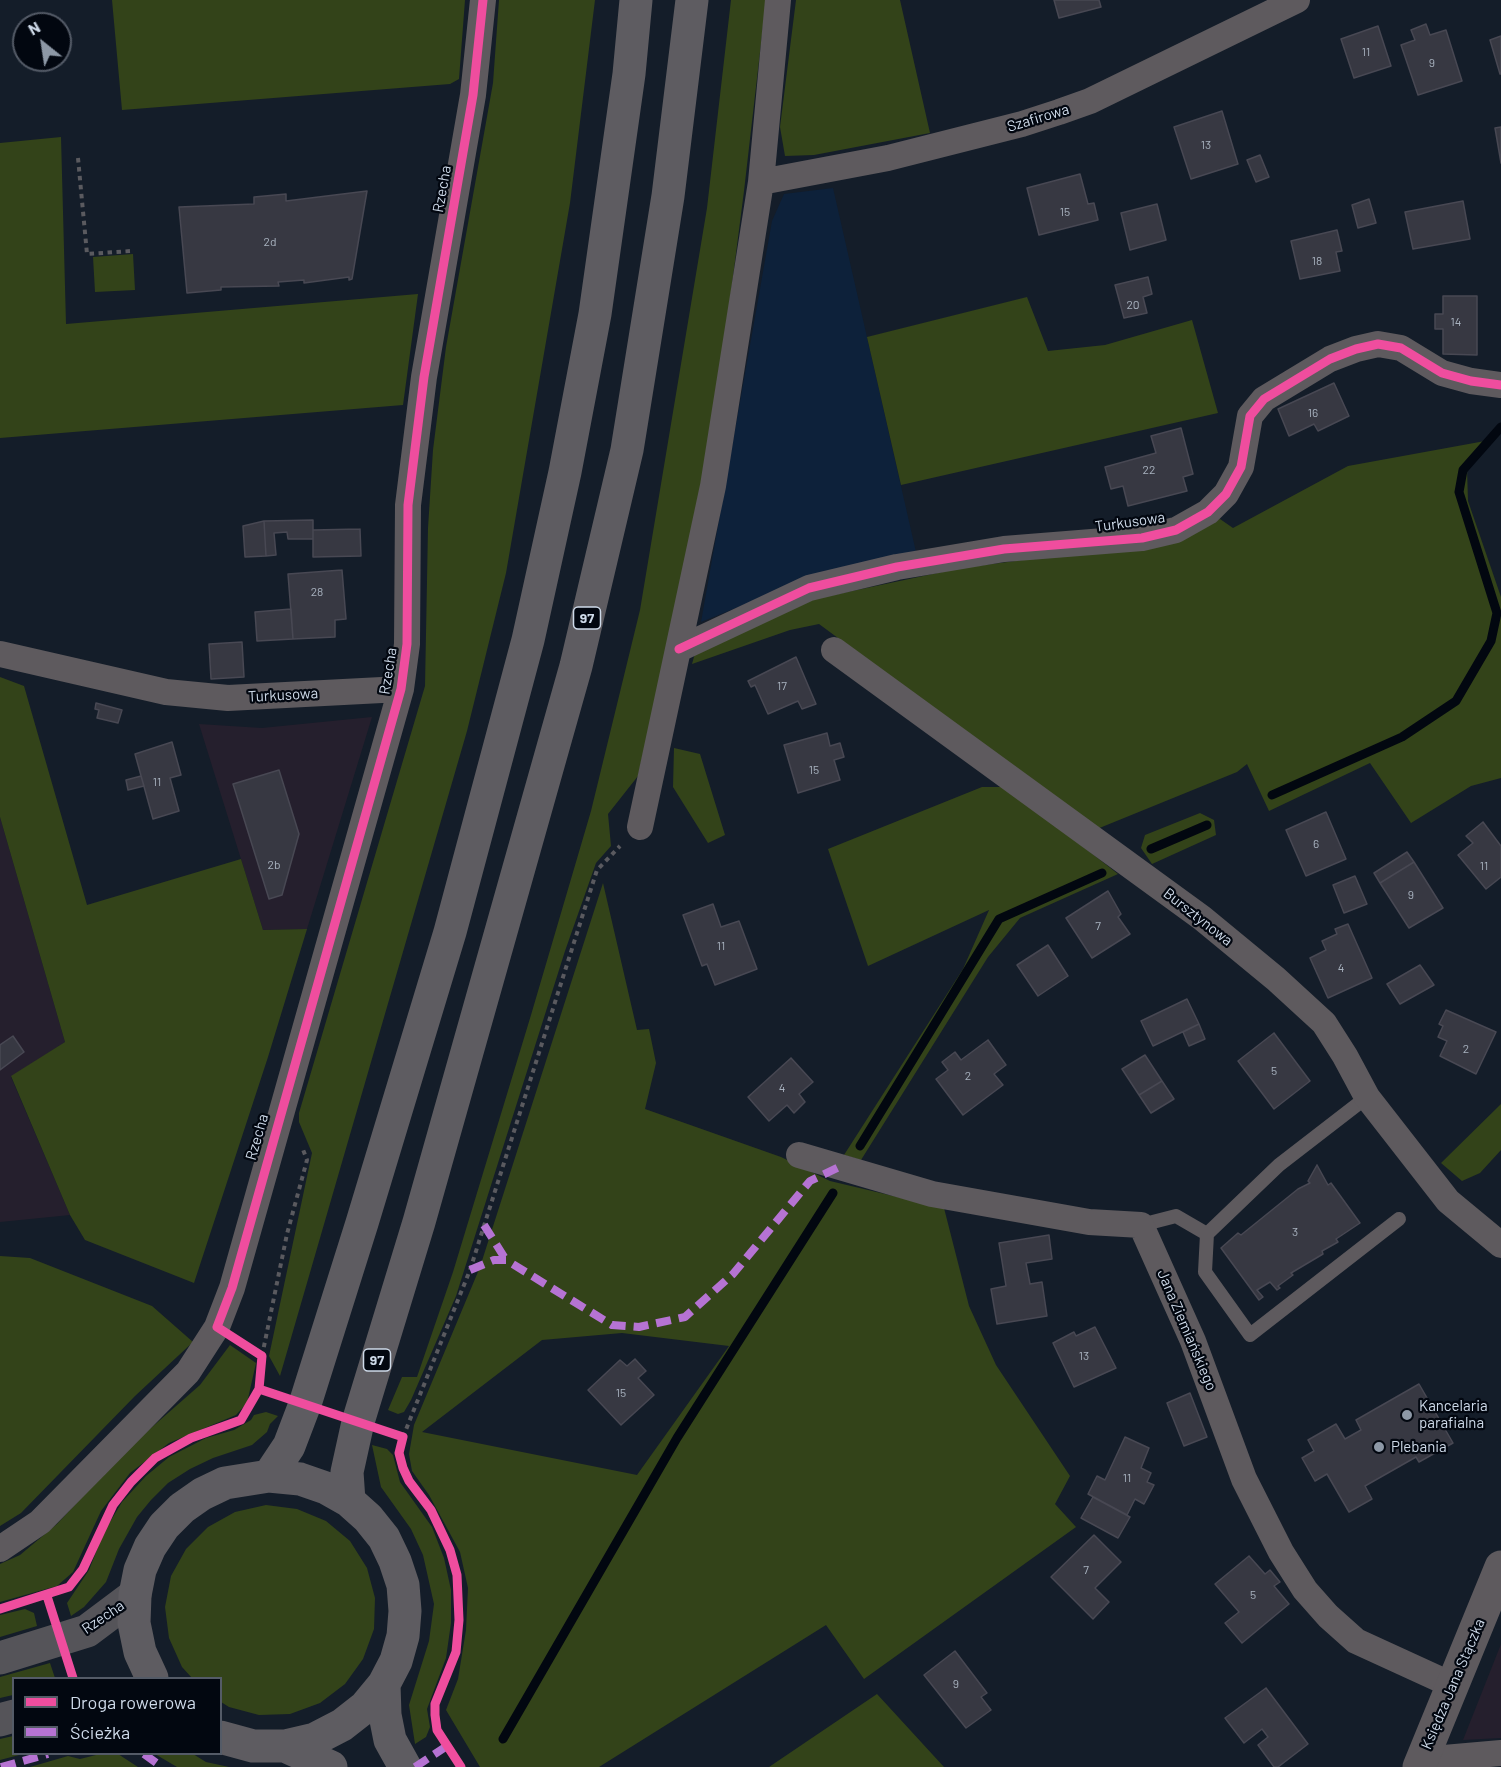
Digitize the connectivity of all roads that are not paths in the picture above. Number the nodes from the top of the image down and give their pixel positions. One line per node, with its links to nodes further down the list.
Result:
1 (483, 0): 11 (street, Rzecha)
2 (636, 0): 19 (main road)
3 (692, 0): 20 (main road, 97)
4 (778, 0): 6 (street)
5 (1297, 0): 6 (street, Szafirowa)
6 (761, 182): 8 (street)
7 (1501, 385): 8 (street, Turkusowa)
8 (679, 649): 12 (street)
9 (834, 650): 13 (street, Bursztynowa)
10 (0, 654): 11 (street, Turkusowa)
11 (401, 689): 21 (street, Rzecha)
12 (639, 826)
13 (1367, 1097): 17 (lane); 18 (street, Bursztynowa)
14 (799, 1155): 16 (street)
15 (1399, 1220): 17 (lane)
16 (1141, 1225): 17 (lane); 27 (street, Jana Ziemiańskiego)
17 (1207, 1233)
18 (1501, 1245)
19 (269, 1476): 20 (main road); 23 (main road)
20 (349, 1501): 26 (main road)
21 (0, 1549)
22 (1501, 1567): 27 (street, Księdza Jana Stączka)
23 (135, 1595): 24 (main road, Rzecha); 25 (main road)
24 (0, 1658)
25 (152, 1677)
26 (384, 1684): 29 (main road); 33 (main road)
27 (1452, 1685): 31 (street, Księdza Jana Stączka)
28 (222, 1738): 29 (main road)
29 (285, 1746): 32 (main road)
30 (1501, 1753): 31 (street)
31 (1420, 1763)
32 (331, 1767)
33 (405, 1767)

